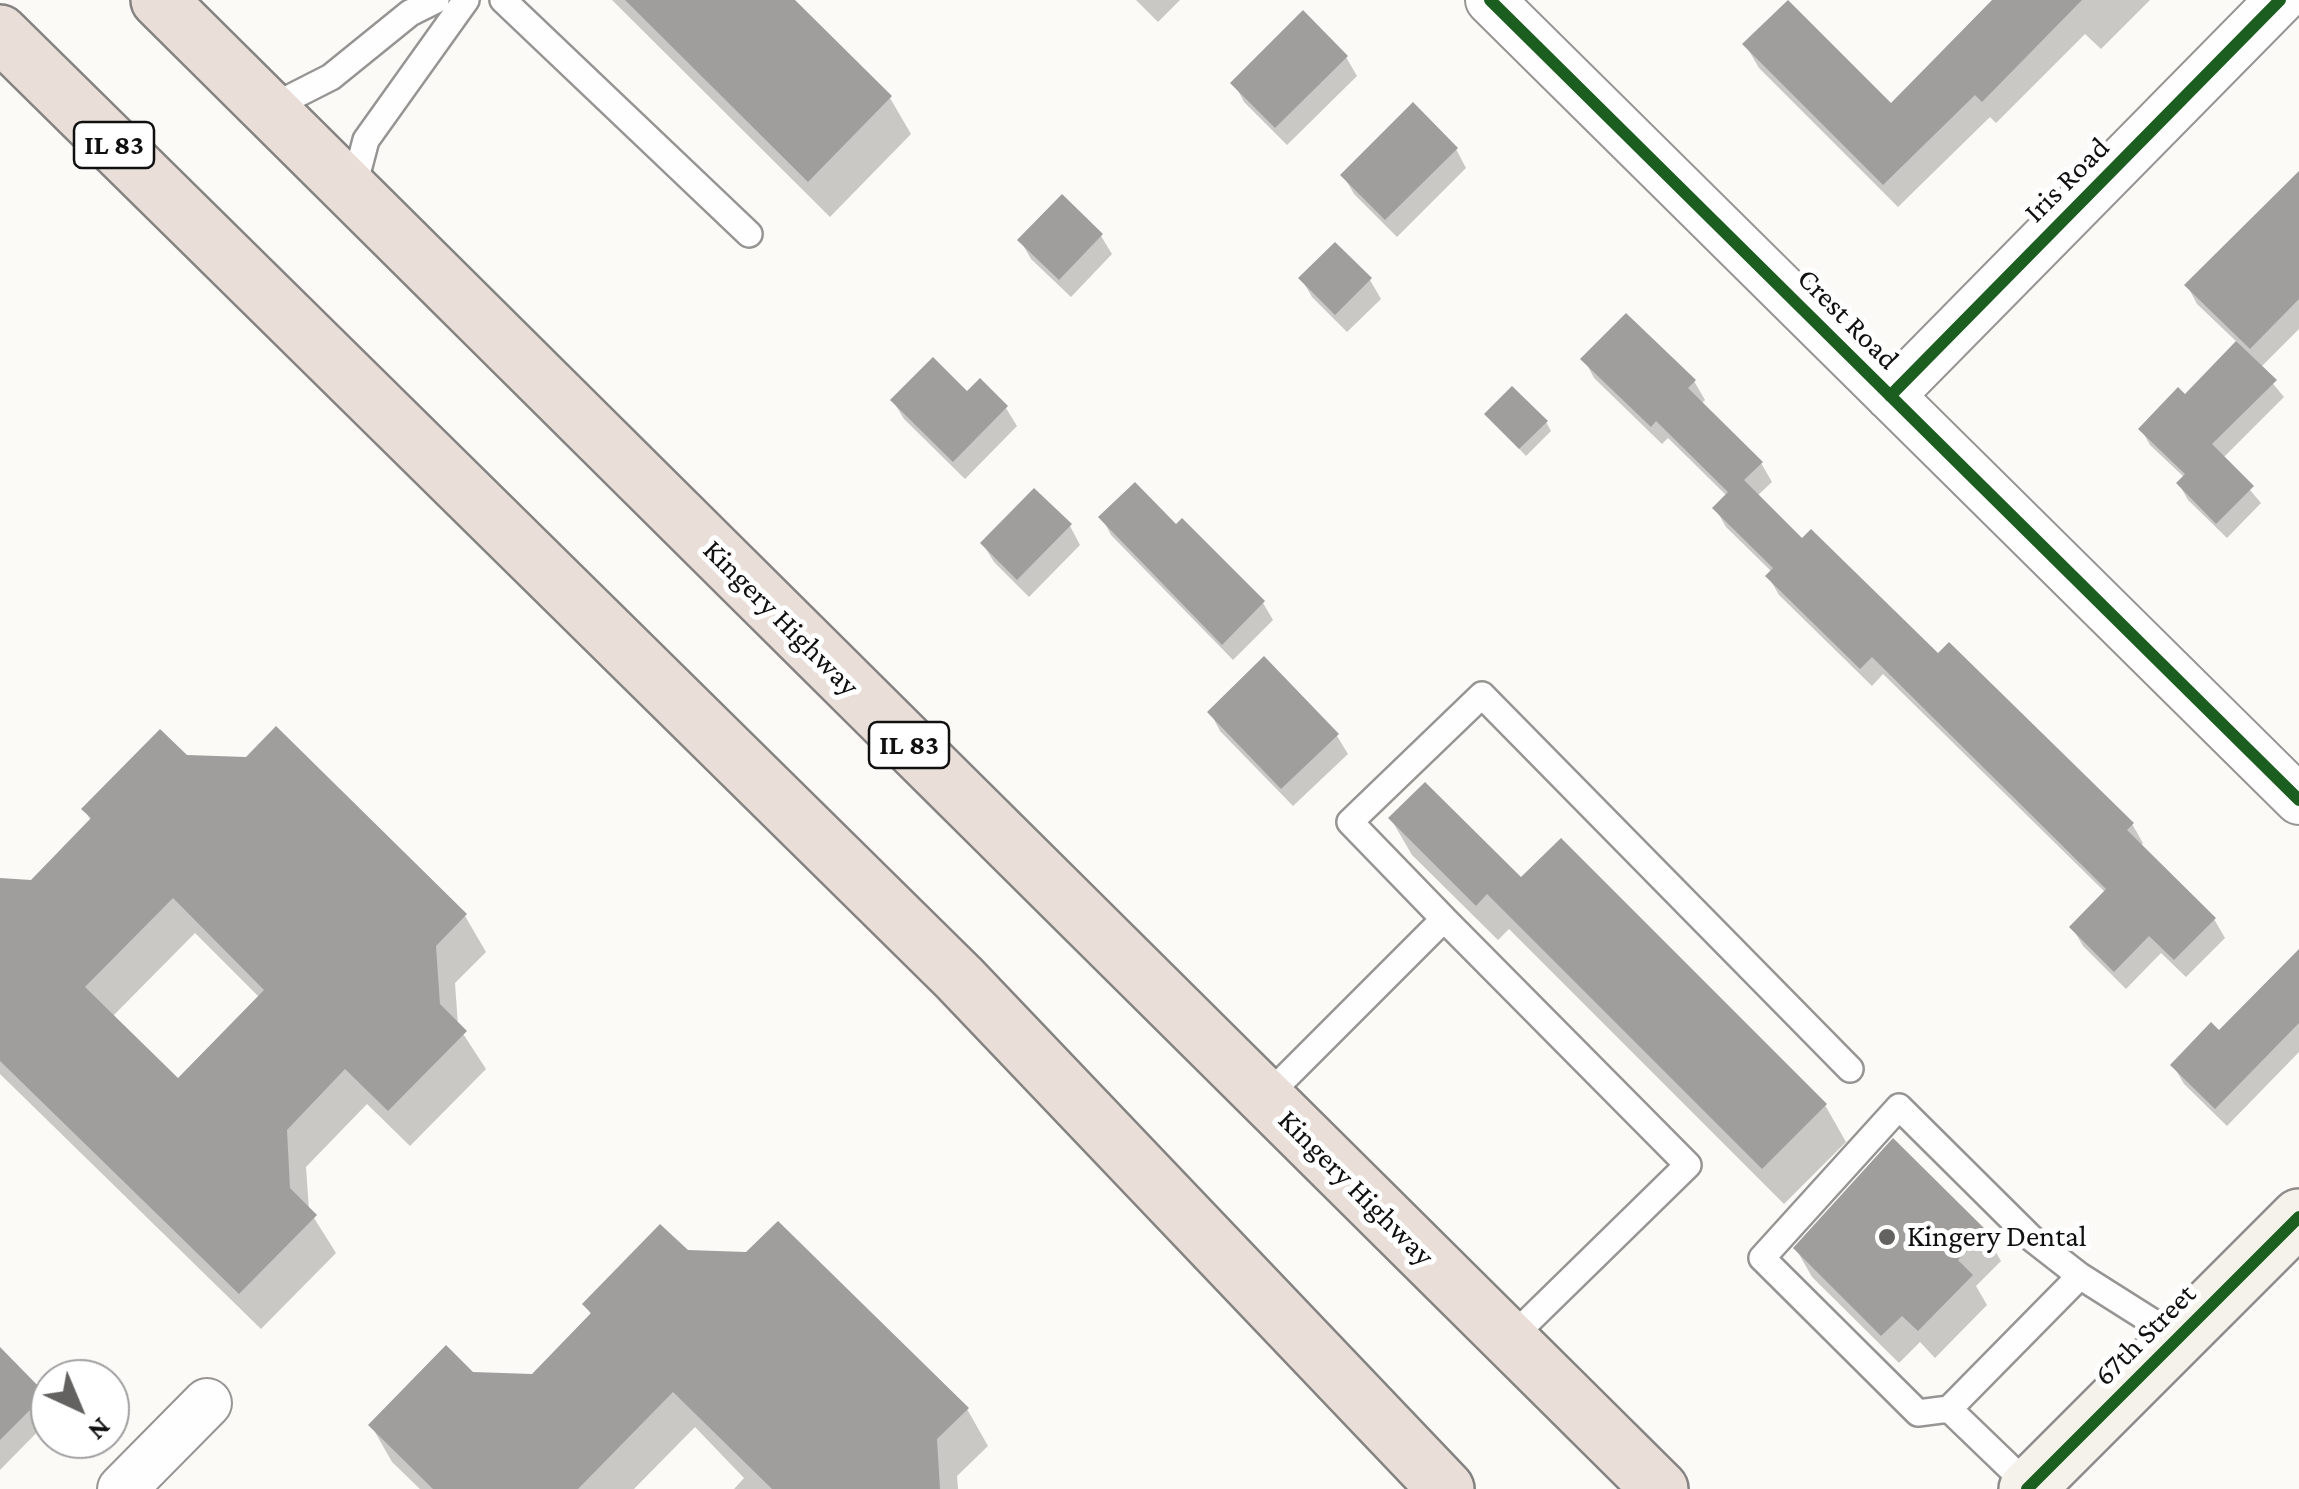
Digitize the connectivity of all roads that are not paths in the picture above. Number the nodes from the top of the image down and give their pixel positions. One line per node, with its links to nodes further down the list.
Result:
1 (158, 0): 8 (highway, Kingery Highway / IL 83)
2 (436, 0): 8 (lane)
3 (466, 0): 9 (lane)
4 (503, 0): 10 (lane)
5 (1490, 0): 11 (street, Crest Road)
6 (2280, 0): 11 (street, Iris Road)
7 (0, 33): 24 (highway, IL 83)
8 (268, 109): 9 (highway, Kingery Highway / IL 83)
9 (352, 193): 15 (highway, Kingery Highway / IL 83)
10 (749, 234)
11 (1890, 396): 12 (street, Crest Road)
12 (2299, 800)
13 (1444, 919): 14 (lane); 15 (lane); 19 (lane)
14 (1850, 1069)
15 (1265, 1098): 19 (highway, Kingery Highway / IL 83)
16 (2299, 1217): 18 (street, 67th Street)
17 (2080, 1276): 18 (lane); 21 (lane); 21 (lane)
18 (2178, 1338): 22 (street, 67th Street)
19 (1509, 1340): 25 (highway, Kingery Highway / IL 83)
20 (207, 1404): 23 (street)
21 (1949, 1409): 22 (lane)
22 (2028, 1488)
23 (122, 1489)
24 (1446, 1489)
25 (1660, 1489)

